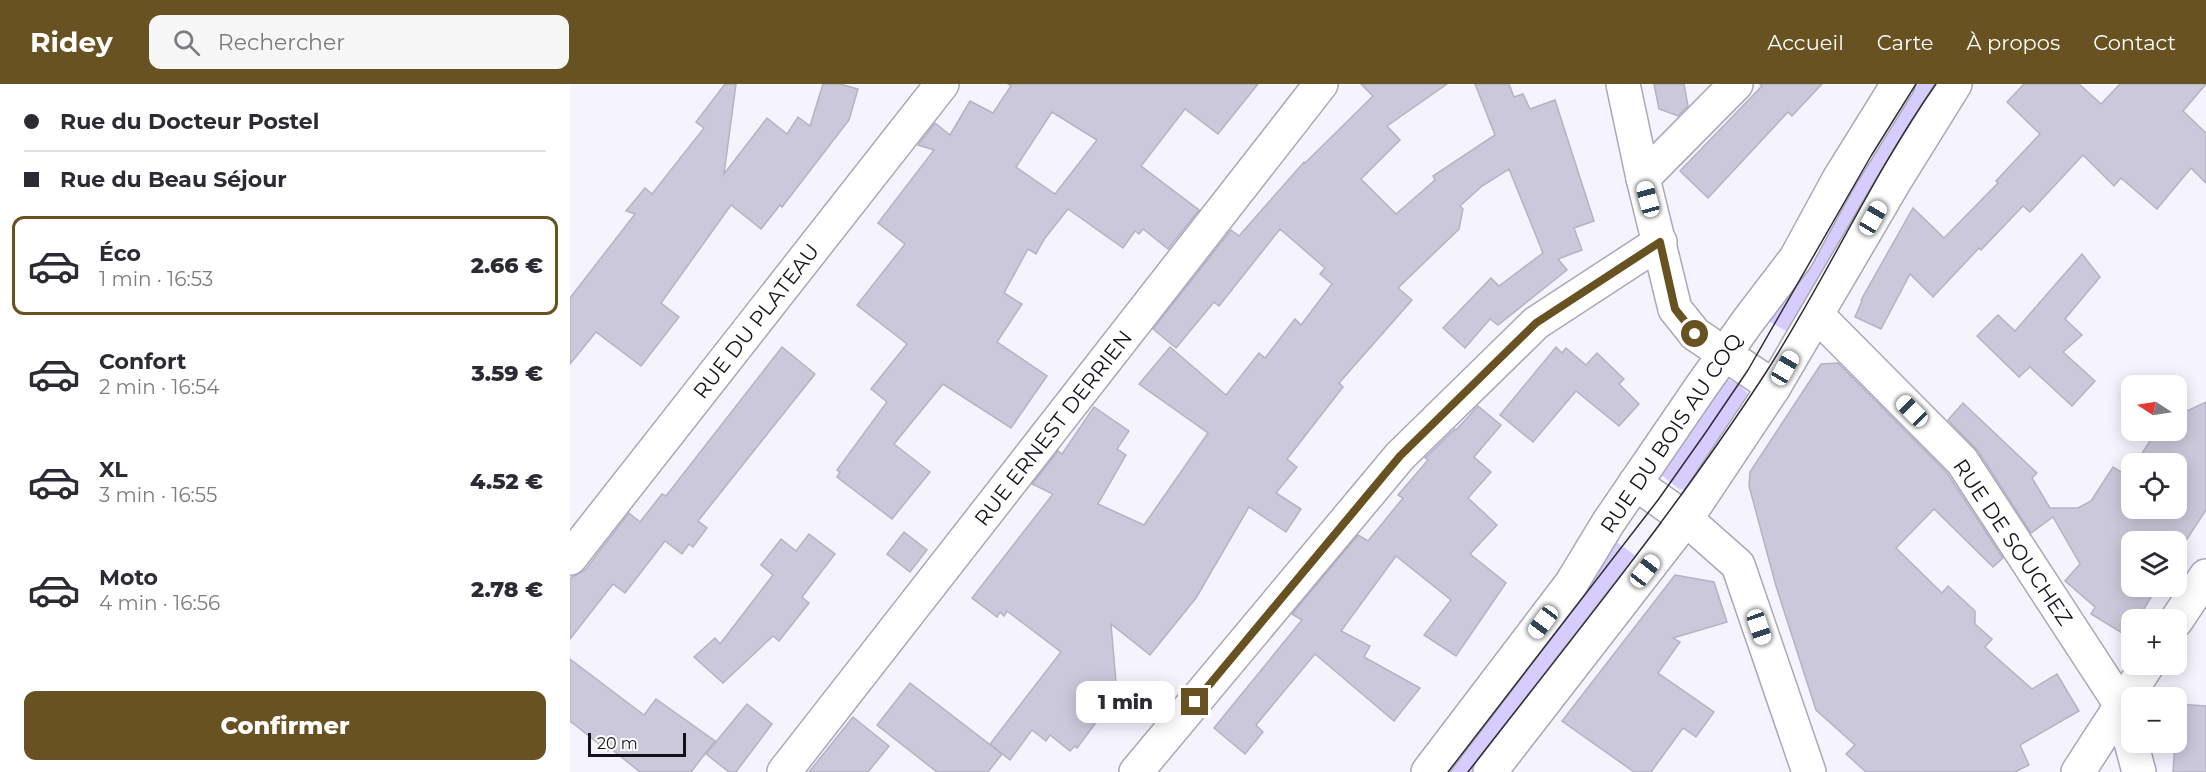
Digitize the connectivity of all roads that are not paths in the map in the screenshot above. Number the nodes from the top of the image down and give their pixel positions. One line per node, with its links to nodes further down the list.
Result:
1 (942, 84): 14 (street, RUE DU PLATEAU)
2 (1321, 84): 19 (street, RUE ERNEST DERRIEN)
3 (1623, 84): 7 (street)
4 (1736, 84): 7 (street)
5 (1898, 84): 10 (street, RUE DU BOIS AU COQ)
6 (1955, 84): 9 (street)
7 (1643, 178): 8 (street)
8 (1660, 242): 10 (street); 20 (street)
9 (1817, 315): 11 (street); 17 (street, RUE DE SOUCHEZ)
10 (1724, 354): 11 (street); 12 (street, RUE DU BOIS AU COQ)
11 (1774, 387): 13 (street)
12 (1635, 483): 13 (street); 21 (street, RUE DU BOIS AU COQ)
13 (1686, 519): 22 (street); 23 (street)
14 (570, 558)
15 (2206, 576): 16 (street)
16 (2184, 609)
17 (2121, 705): 24 (street)
18 (2134, 753): 25 (street, RUE DE SOUCHEZ)
19 (784, 772)
20 (1136, 772)
21 (1428, 772)
22 (1490, 772)
23 (1809, 772)
24 (2078, 772)
25 (2139, 772)

